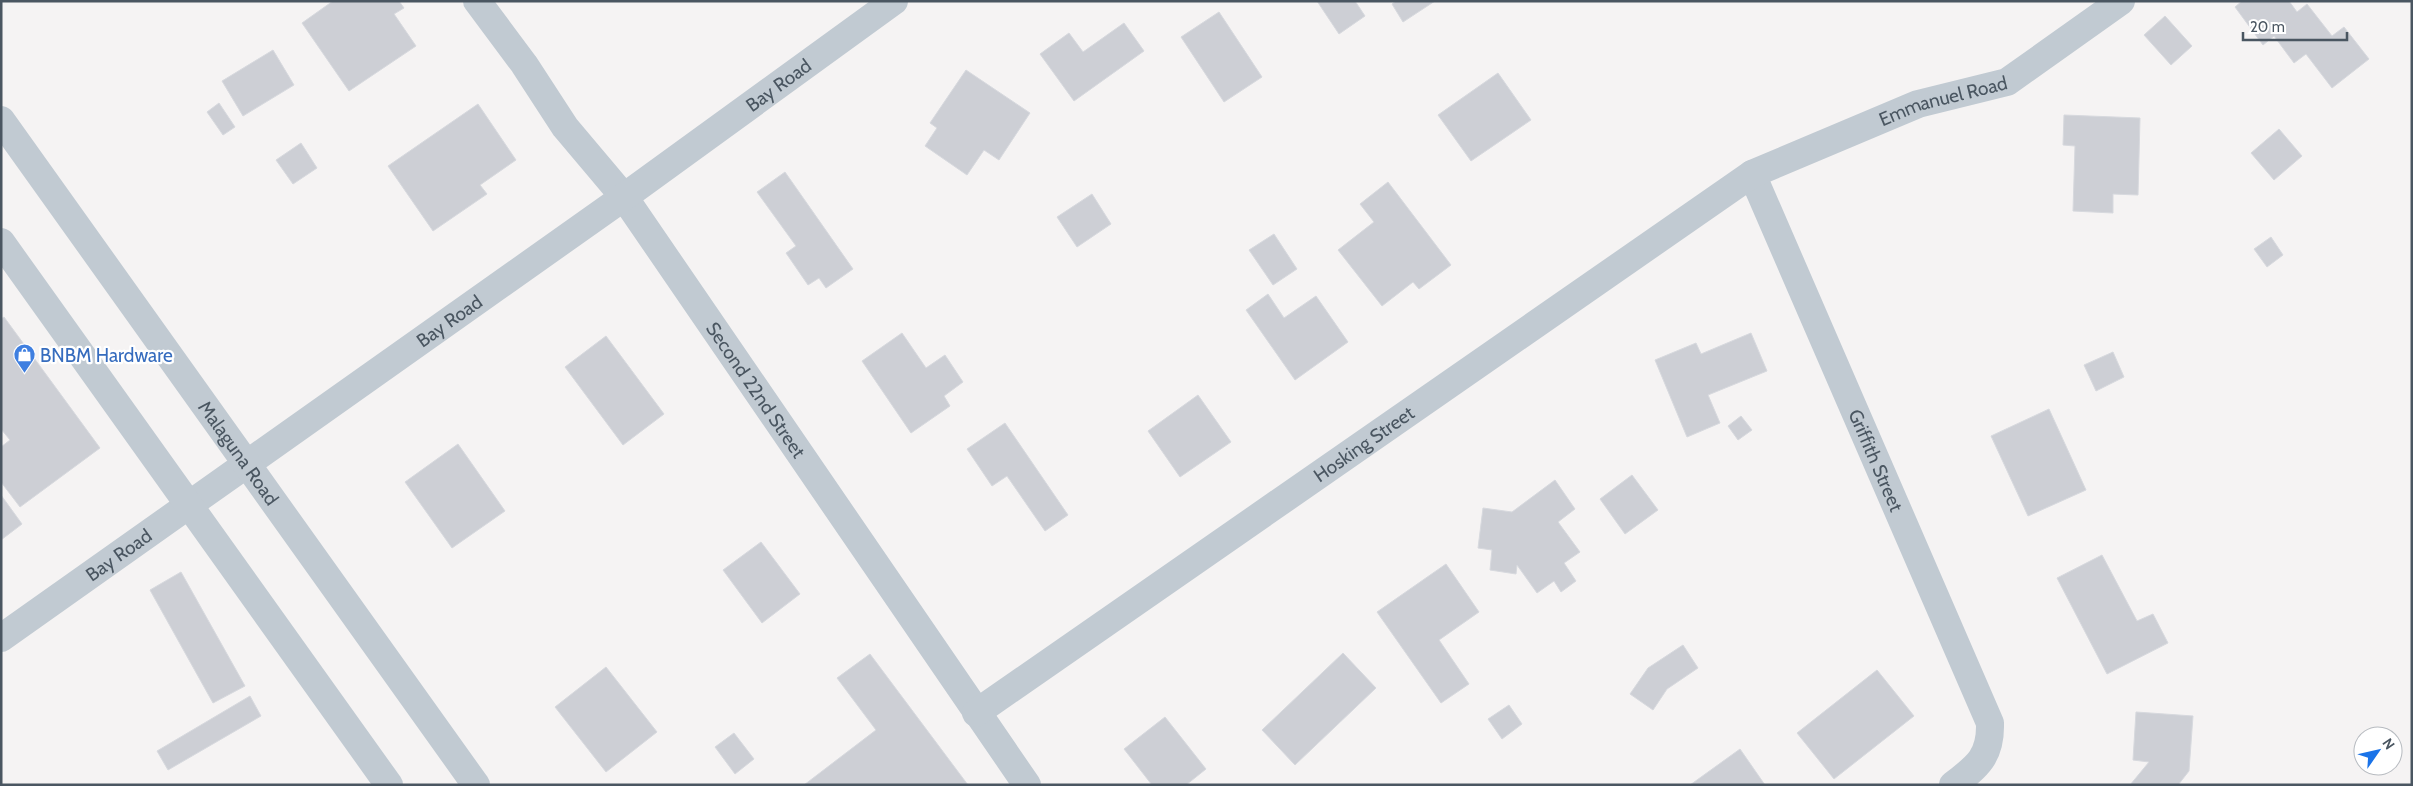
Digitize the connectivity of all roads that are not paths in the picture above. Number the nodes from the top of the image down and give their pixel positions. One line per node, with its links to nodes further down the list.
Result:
1 (478, 1): 6 (street, Second 22nd Street)
2 (894, 1): 6 (street, Bay Road)
3 (2120, 1): 5 (street, Emmanuel Road)
4 (1, 120): 8 (street, Malaguna Road)
5 (1752, 174): 11 (street, Hosking Street); 15 (street, Griffith Street)
6 (624, 197): 8 (street, Bay Road); 11 (street, Second 22nd Street)
7 (1, 242): 9 (street)
8 (247, 463): 9 (street, Bay Road); 13 (street, Malaguna Road)
9 (190, 506): 10 (street, Bay Road); 12 (street)
10 (1, 638)
11 (976, 713): 14 (street, Second 22nd Street)
12 (389, 785)
13 (476, 785)
14 (1027, 785)
15 (1953, 785)

